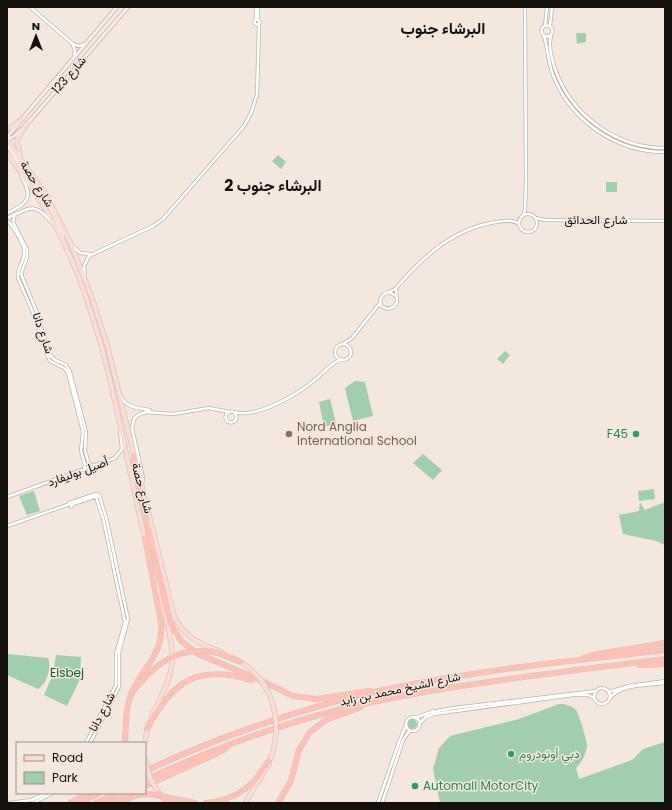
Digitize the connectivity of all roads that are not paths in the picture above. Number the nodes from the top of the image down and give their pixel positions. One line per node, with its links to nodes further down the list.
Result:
1 (30, 7): 13 (street)
2 (118, 7): 12 (main road, شارع 123)
3 (128, 7): 16 (main road, شارع 123)
4 (257, 7): 40 (street)
5 (525, 7): 24 (street)
6 (547, 7): 8 (street)
7 (552, 7): 9 (street)
8 (545, 26): 9 (street); 10 (street)
9 (550, 26): 11 (street)
10 (544, 36): 11 (street); 20 (street)
11 (551, 36): 19 (street)
12 (88, 41): 13 (street); 14 (main road, شارع 123)
13 (72, 43): 14 (street)
14 (72, 62): 15 (main road, شارع 123)
15 (22, 119): 17 (main road); 18 (main road, شارع 123)
16 (28, 123): 18 (main road, شارع 123); 22 (main road)
17 (7, 129)
18 (7, 141): 22 (main road, شارع حصة); 38 (main road)
19 (665, 148)
20 (665, 152)
21 (7, 153): 23 (main road, شارع حصة)
22 (26, 164): 39 (main road, شارع حصة)
23 (18, 168): 25 (street); 36 (main road, شارع حصة)
24 (525, 199): 27 (street); 28 (street)
25 (7, 213)
26 (15, 214): 30 (street, شارع دانا); 36 (street, شارع دانا); 37 (street, شارع دانا)
27 (530, 214): 28 (street); 29 (street)
28 (522, 217): 33 (street); 34 (street)
29 (536, 218): 31 (street, شارع الحدائق); 35 (street)
30 (7, 219): 37 (street, شارع دانا)
31 (545, 220): 32 (street, شارع الحدائق); 35 (street)
32 (665, 220)
33 (501, 222): 34 (street); 42 (street)
34 (519, 224): 35 (street)
35 (537, 225)
36 (56, 227): 38 (main road, شارع حصة)
37 (19, 236): 64 (street, شارع دانا); 65 (street, شارع دانا)
38 (63, 241): 62 (main road, شارع حصة)
39 (70, 242): 40 (street); 41 (main road, شارع حصة)
40 (93, 253): 41 (street)
41 (85, 277): 53 (main road, شارع حصة)
42 (397, 286): 43 (street); 44 (street)
43 (389, 292): 44 (street); 45 (street)
44 (396, 296): 46 (street)
45 (380, 302): 46 (street); 47 (street)
46 (384, 308): 47 (street)
47 (374, 312): 48 (street)
48 (352, 338): 49 (street); 50 (street)
49 (343, 344): 50 (street); 51 (street)
50 (350, 348): 52 (street)
51 (334, 354): 52 (street); 54 (street)
52 (340, 360): 54 (street)
53 (111, 361): 58 (street); 63 (main road, شارع حصة)
54 (331, 364): 59 (street)
55 (218, 409): 56 (street); 58 (street); 60 (street)
56 (229, 412): 57 (street); 60 (street)
57 (234, 412): 59 (street); 61 (street)
58 (160, 413): 66 (street)
59 (243, 413): 61 (street)
60 (225, 416): 61 (street)
61 (236, 419)
62 (121, 425): 64 (street, أصيل بوليفارد); 74 (main road, شارع حصة)
63 (134, 456): 66 (main road, شارع حصة); 83 (highway)
64 (95, 466): 65 (street, أصيل بوليفارد)
65 (84, 470): 68 (street, أصيل بوليفارد)
66 (142, 484): 79 (main road, شارع حصة, bridge)
67 (97, 495): 69 (street); 96 (street, شارع دانا); 97 (street, شارع دانا)
68 (7, 496)
69 (37, 515): 70 (street); 71 (street)
70 (34, 518)
71 (13, 524): 72 (street); 73 (street)
72 (17, 524)
73 (7, 526)
74 (145, 538): 87 (highway, bridge); 94 (main road, شارع حصة)
75 (665, 643): 78 (highway)
76 (665, 650): 78 (highway, شارع الشيخ محمد بن زايد)
77 (665, 659): 80 (highway, شارع الشيخ محمد بن زايد)
78 (573, 661): 84 (highway, شارع الشيخ محمد بن زايد)
79 (241, 662): 87 (highway, bridge); 101 (main road, شارع حصة, bridge)
80 (627, 664): 81 (highway); 90 (highway, شارع الشيخ محمد بن زايد)
81 (665, 664)
82 (665, 682): 86 (street); 89 (street)
83 (268, 684): 84 (highway); 94 (highway)
84 (389, 688): 103 (highway, شارع الشيخ محمد بن زايد)
85 (596, 691): 86 (street); 88 (street); 91 (street)
86 (608, 692): 89 (street)
87 (130, 696): 98 (highway)
88 (594, 698): 89 (street); 92 (street)
89 (610, 698)
90 (371, 703): 100 (highway, شارع الشيخ محمد بن زايد); 106 (highway)
91 (415, 718): 92 (street); 93 (street)
92 (419, 724): 95 (street)
93 (406, 726): 95 (street); 129 (street)
94 (147, 729): 99 (main road, شارع حصة)
95 (410, 730): 130 (street)
96 (87, 742)
97 (91, 742)
98 (125, 742)
99 (144, 742)
100 (229, 744): 104 (highway, شارع الشيخ محمد بن زايد); 105 (highway)
101 (271, 758): 125 (highway); 126 (main road, شارع حصة)
102 (146, 762): 113 (main road, bridge)
103 (146, 771)
104 (146, 780)
105 (146, 786)
106 (286, 789): 127 (highway); 128 (highway)
107 (45, 794): 114 (street)
108 (51, 794): 115 (street)
109 (85, 794): 116 (highway)
110 (97, 794): 117 (highway)
111 (114, 794): 118 (highway)
112 (129, 794): 119 (highway)
113 (160, 794): 120 (highway); 121 (main road, bridge); 122 (highway, bridge); 123 (highway); 124 (highway)
114 (9, 803)
115 (33, 803)
116 (70, 803)
117 (80, 803)
118 (96, 803)
119 (110, 803)
120 (117, 803)
121 (166, 803)
122 (169, 803)
123 (180, 803)
124 (195, 803)
125 (206, 803)
126 (245, 803)
127 (274, 803)
128 (278, 803)
129 (378, 803)
130 (382, 803)

